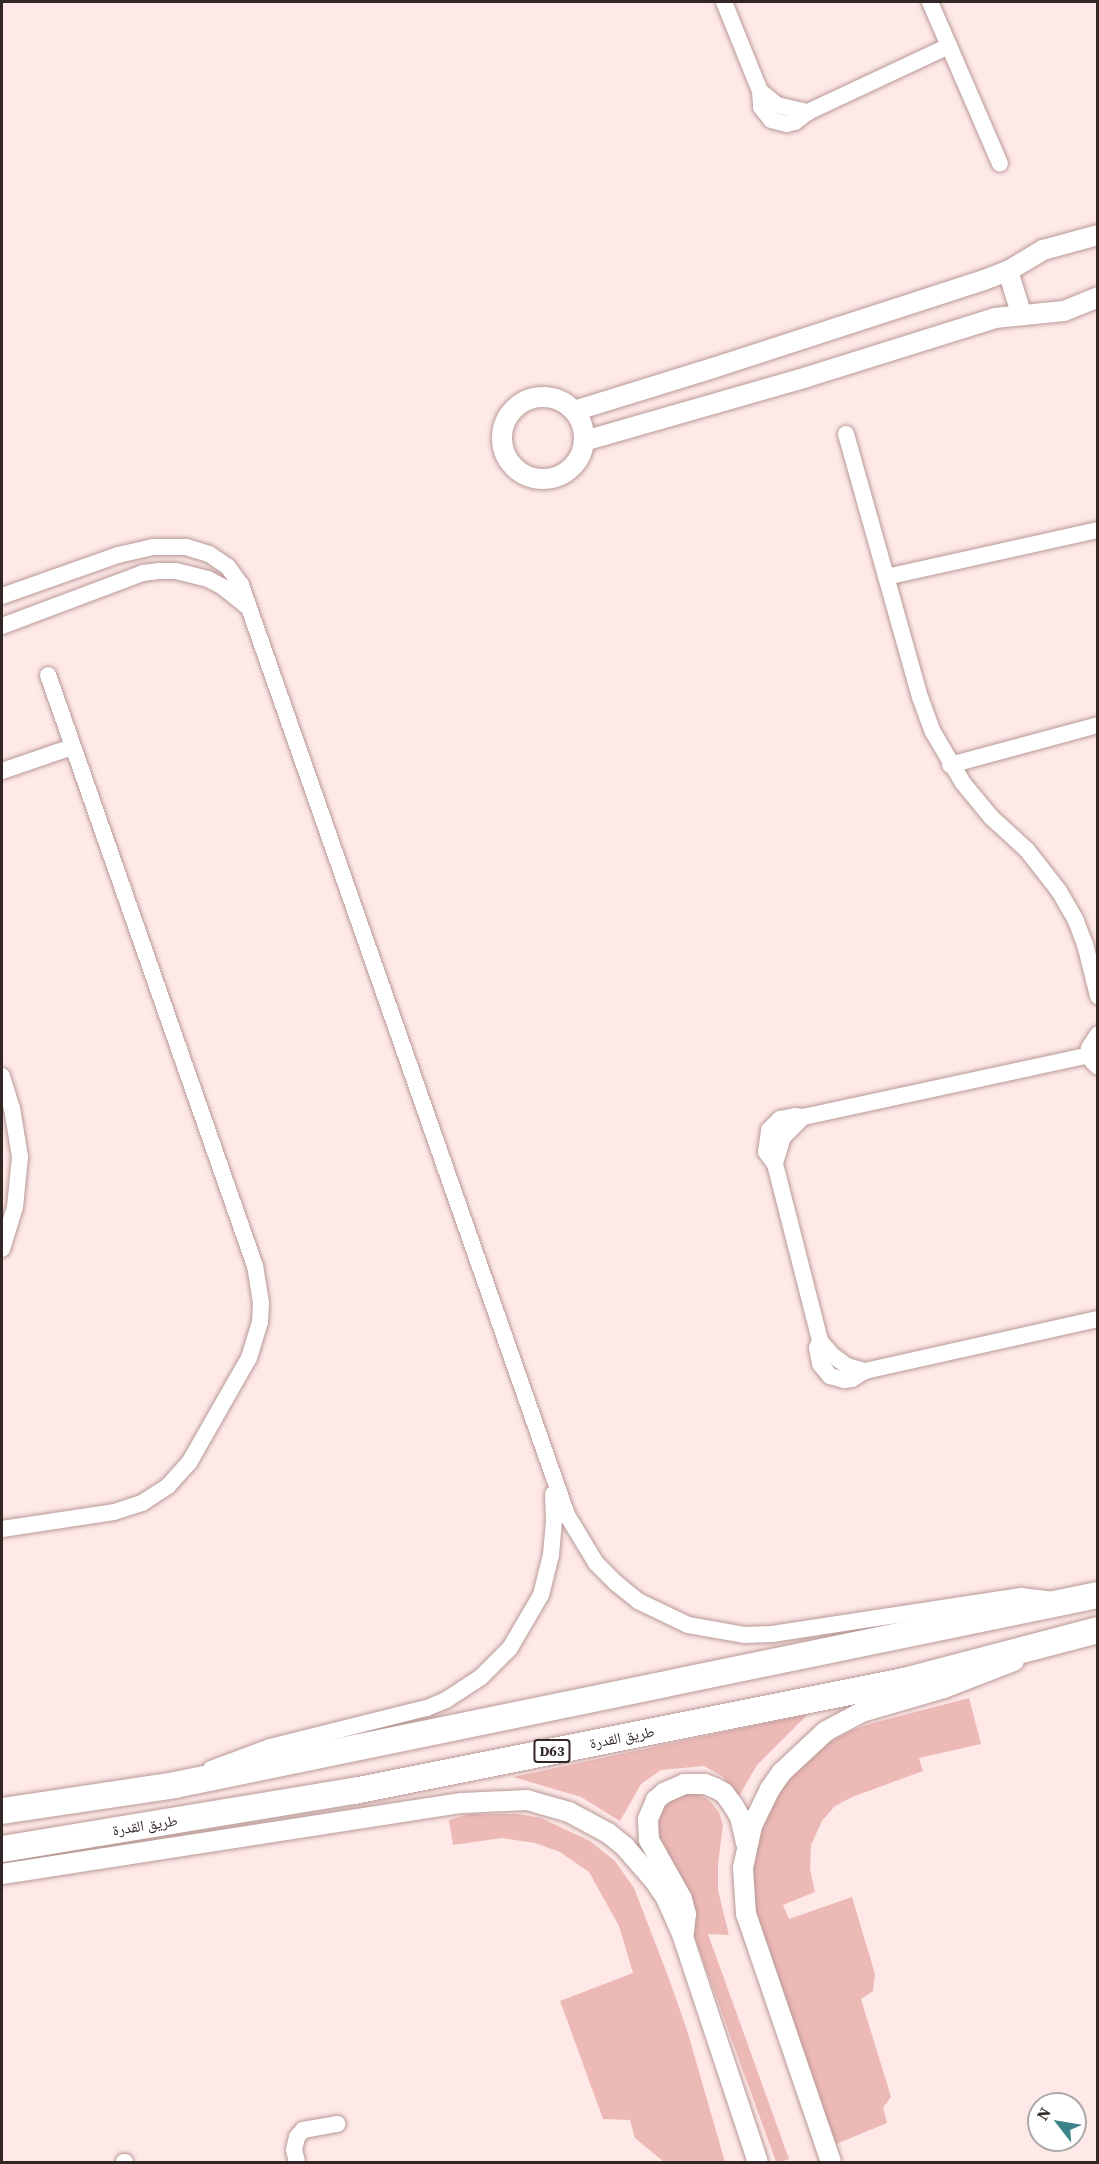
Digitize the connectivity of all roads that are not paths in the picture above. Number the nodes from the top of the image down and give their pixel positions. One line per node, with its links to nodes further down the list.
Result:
1 (724, 2): 3 (street)
2 (930, 2): 3 (street)
3 (949, 46): 4 (street)
4 (999, 164)
5 (1098, 235): 6 (street)
6 (1008, 271): 8 (street); 9 (street)
7 (1098, 297): 8 (street)
8 (1021, 313): 11 (street)
9 (574, 411): 11 (street); 11 (street)
10 (846, 434): 13 (street)
11 (584, 441)
12 (1098, 530): 13 (street)
13 (886, 577): 20 (street)
14 (2, 596): 15 (street)
15 (248, 607): 16 (street); 28 (street)
16 (2, 626)
17 (48, 675): 19 (street)
18 (1098, 725): 20 (street)
19 (72, 747): 21 (street); 29 (street)
20 (950, 765): 22 (street)
21 (2, 771)
22 (1098, 996)
23 (1098, 1034): 24 (street)
24 (1094, 1061): 27 (street)
25 (2, 1076): 26 (street)
26 (2, 1249)
27 (1098, 1318)
28 (551, 1466): 31 (street); 34 (street)
29 (2, 1529)
30 (1098, 1595): 31 (main road)
31 (1060, 1603): 34 (main road)
32 (1098, 1630): 33 (main road, طريق القدرة / D63)
33 (1060, 1639): 36 (street); 37 (main road, طريق القدرة / D63)
34 (175, 1785): 35 (main road)
35 (2, 1811)
36 (747, 1845): 39 (street); 43 (street)
37 (2, 1849)
38 (2, 1874): 39 (street)
39 (683, 1936): 42 (street)
40 (337, 2124): 41 (street)
41 (297, 2163)
42 (758, 2163)
43 (831, 2163)

